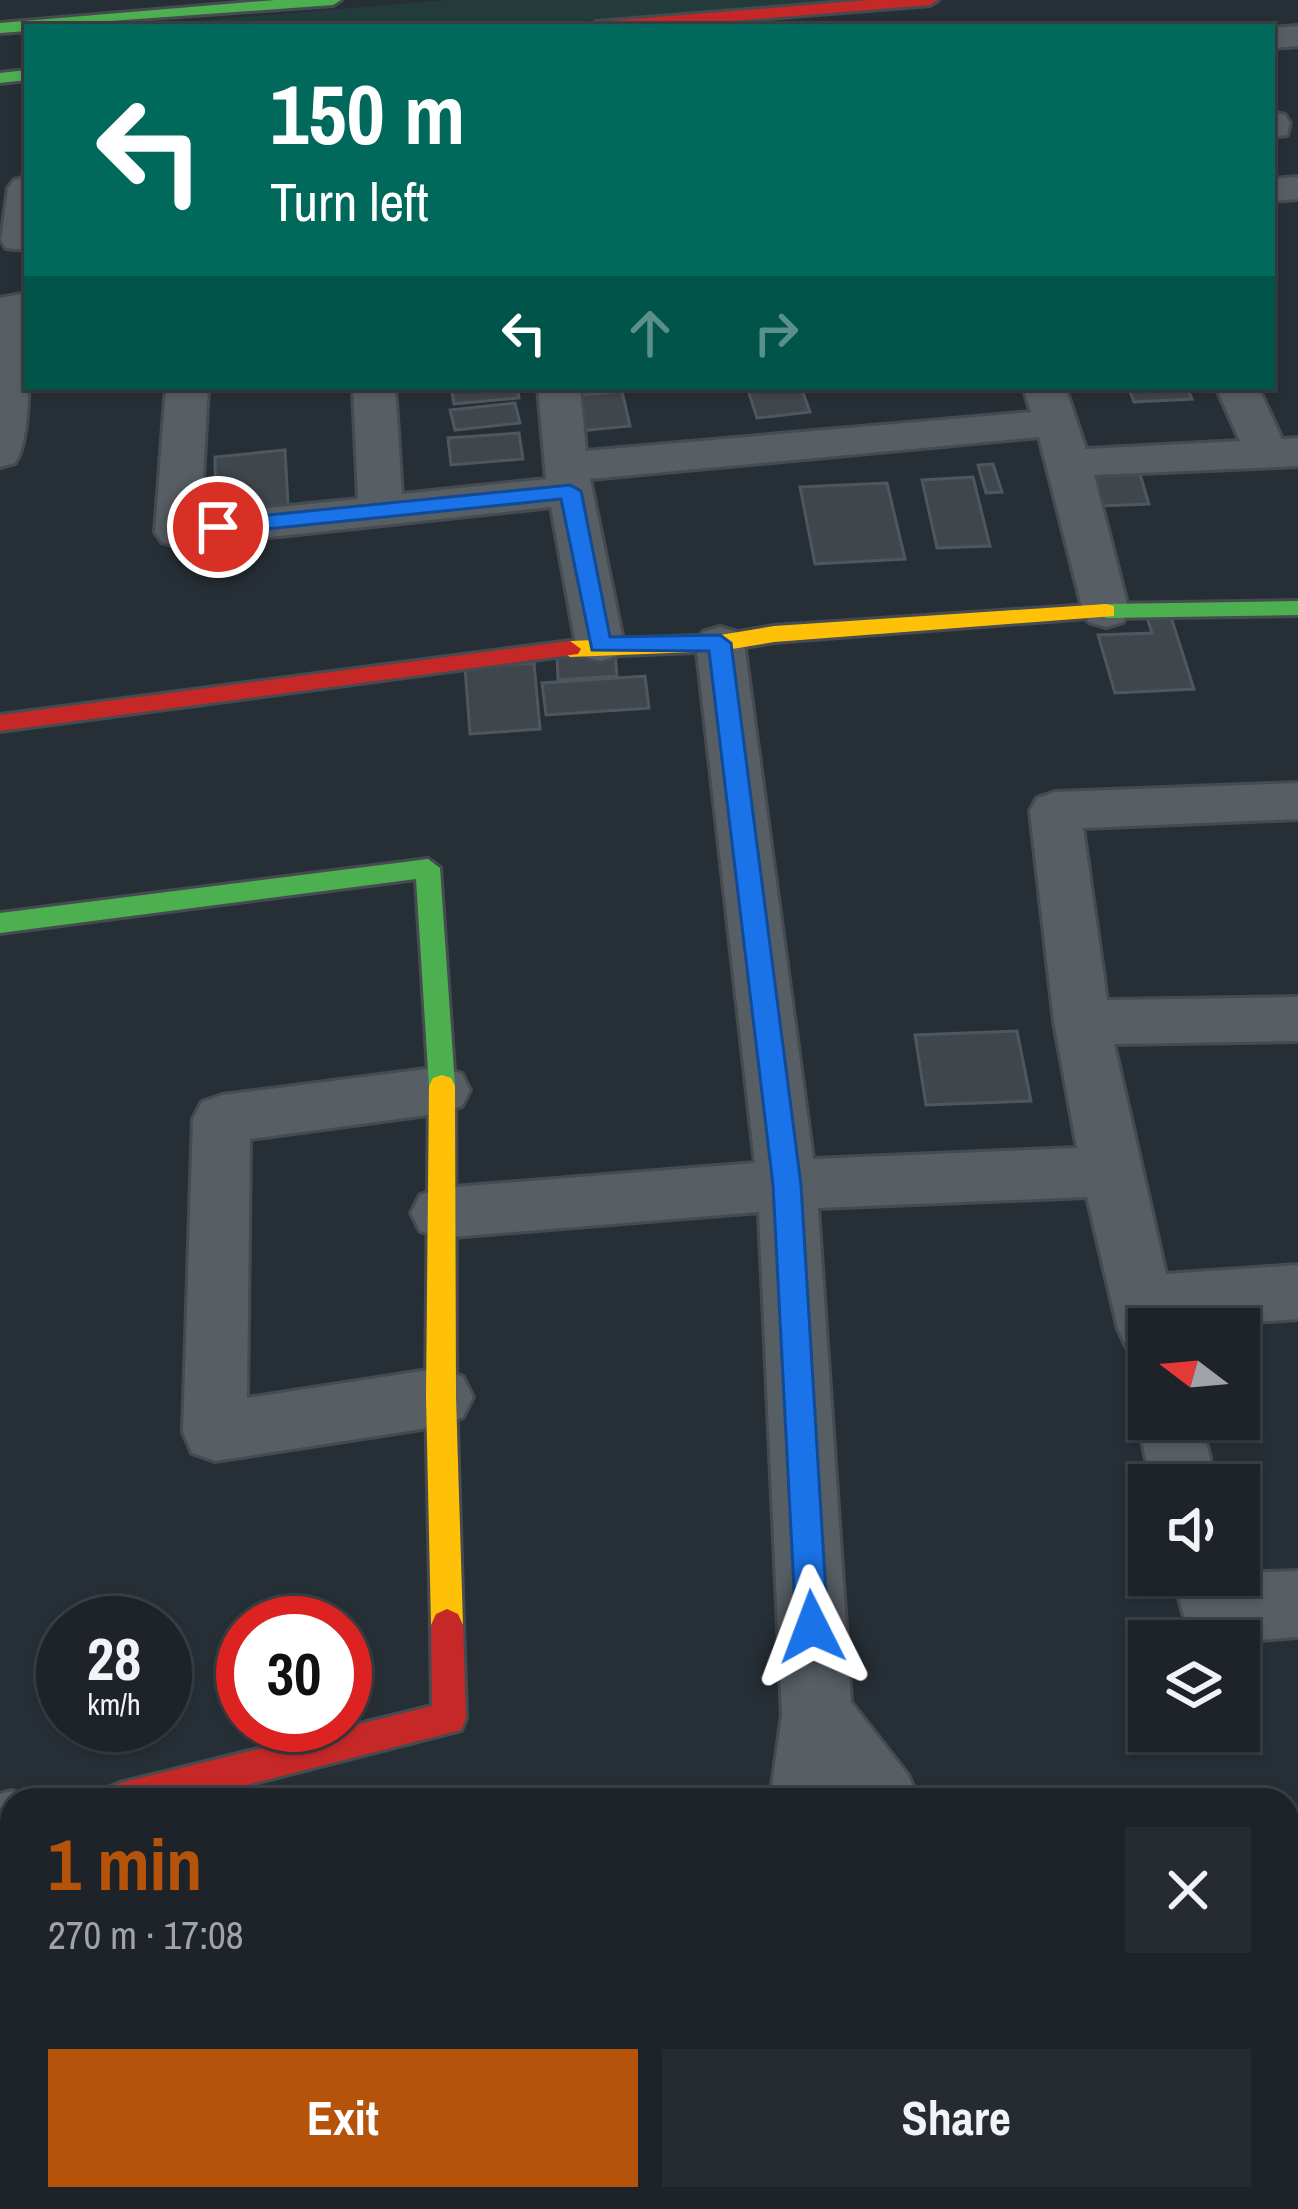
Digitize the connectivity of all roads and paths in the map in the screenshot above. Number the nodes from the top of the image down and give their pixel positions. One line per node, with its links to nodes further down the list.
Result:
1 (18, 0): 4 (main road)
2 (333, 0): 5 (main road)
3 (930, 0): 6 (main road)
4 (0, 2)
5 (48, 24)
6 (633, 24)
7 (24, 210): 8 (street)
8 (20, 240)
9 (24, 305): 16 (street)
10 (187, 390): 18 (street)
11 (374, 390): 18 (street)
12 (559, 390): 17 (street)
13 (1239, 390): 15 (street)
14 (1055, 424): 15 (street); 17 (street); 20 (street)
15 (1282, 452)
16 (0, 453)
17 (568, 479): 18 (street); 22 (street)
18 (381, 507)
19 (1298, 608): 20 (main road)
20 (1106, 611): 21 (main road)
21 (720, 643): 22 (main road); 30 (street)
22 (600, 645): 23 (main road)
23 (0, 723)
24 (1298, 801): 27 (street)
25 (0, 923): 28 (main road)
26 (1298, 1019): 27 (street)
27 (1082, 1022): 29 (street)
28 (442, 1090): 31 (main road); 35 (street)
29 (1110, 1171): 30 (street); 33 (street)
30 (787, 1185): 31 (street); 38 (street)
31 (441, 1213): 35 (main road)
32 (1298, 1292): 34 (street)
33 (1144, 1308)
34 (1197, 1308)
35 (441, 1396): 39 (main road)
36 (1210, 1596): 37 (street)
37 (1298, 1604)
38 (817, 1715): 40 (street); 41 (street)
39 (169, 1788)
40 (808, 1788)
41 (874, 1788)

